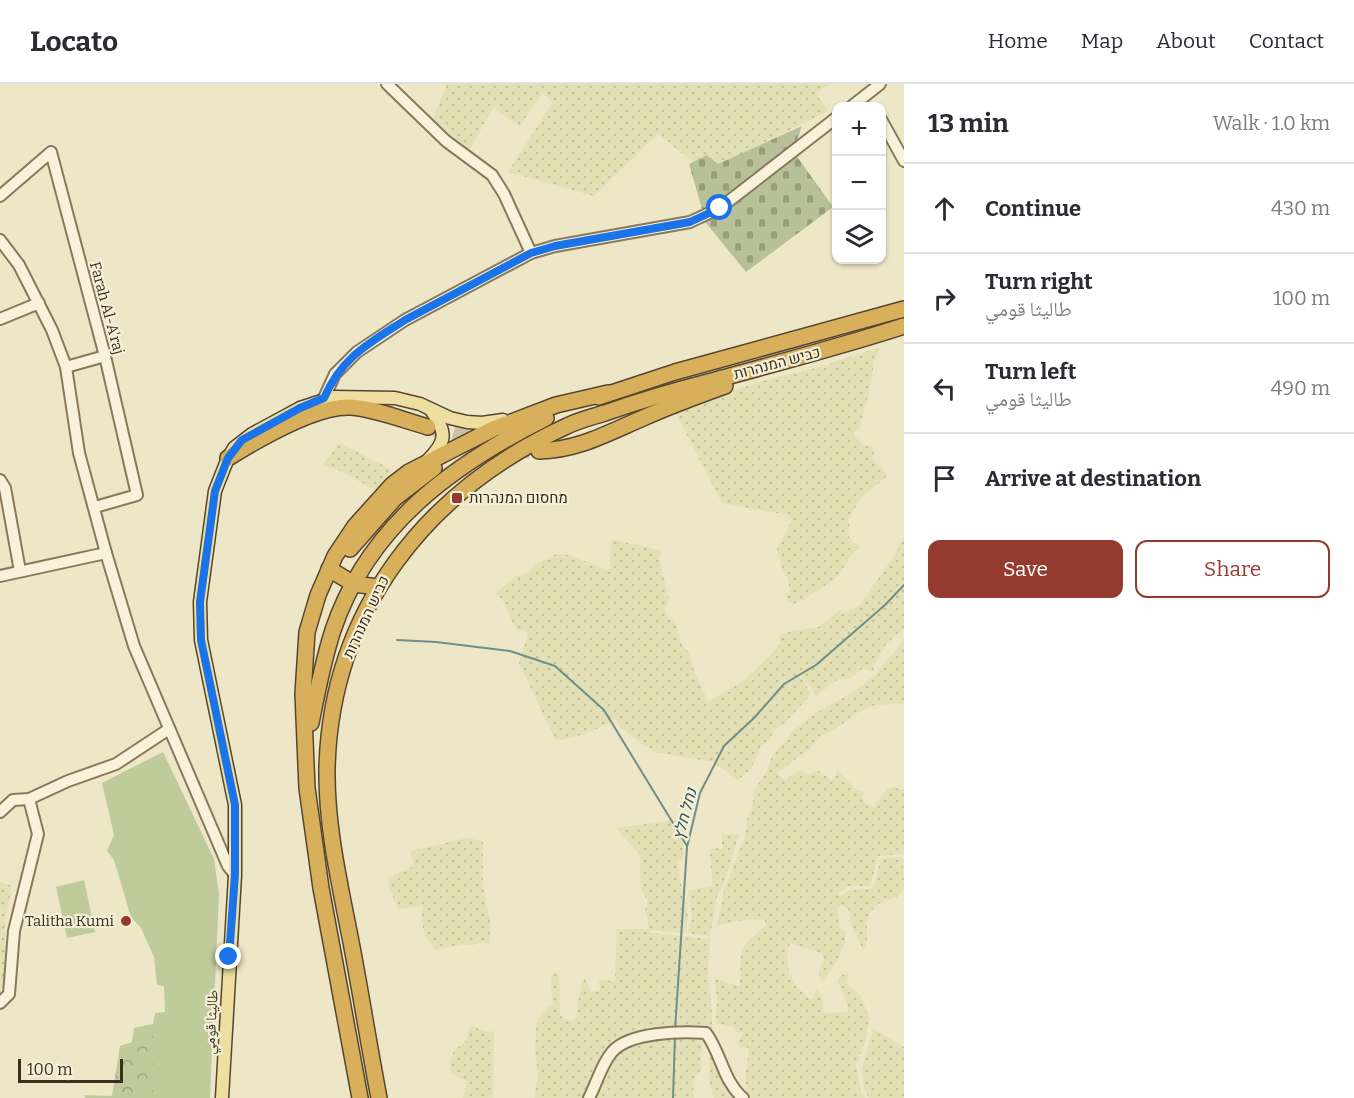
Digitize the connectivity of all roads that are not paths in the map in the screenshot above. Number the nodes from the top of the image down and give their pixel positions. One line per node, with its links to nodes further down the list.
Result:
1 (387, 84): 9 (street)
2 (880, 84): 3 (street)
3 (866, 102)
4 (832, 122): 9 (street)
5 (886, 128): 6 (street)
6 (904, 161)
7 (0, 196): 15 (street, Farah Al-A'raj)
8 (0, 240): 10 (street)
9 (531, 253): 18 (street)
10 (39, 303): 12 (street); 16 (street)
11 (904, 309): 17 (highway, כביש המנהרות)
12 (0, 318)
13 (904, 326): 14 (highway, כביש המנהרות)
14 (824, 350): 22 (highway); 30 (highway, כביש המנהרות)
15 (105, 356): 16 (street); 26 (street, Farah Al-A'raj)
16 (66, 368): 26 (street)
17 (608, 393): 19 (highway); 30 (highway)
18 (324, 398): 20 (main road, طاليثا قومي); 23 (main road, طاليثا قومي)
19 (562, 404): 20 (main road, طاليثا قومي); 24 (highway); 30 (highway)
20 (431, 410): 24 (main road)
21 (428, 427): 23 (highway)
22 (539, 451)
23 (228, 458): 35 (main road, طاليثا قومي)
24 (425, 462): 30 (highway)
25 (0, 480): 28 (street)
26 (95, 507): 27 (street)
27 (106, 553): 28 (street); 31 (street)
28 (20, 571): 29 (street)
29 (0, 576)
30 (352, 580): 32 (highway); 32 (highway); 39 (highway)
31 (169, 729): 33 (street); 35 (street)
32 (306, 742): 38 (highway)
33 (29, 799): 34 (street); 36 (street)
34 (0, 812)
35 (235, 874): 37 (main road, طاليثا قومي)
36 (0, 1003)
37 (222, 1098)
38 (360, 1098)
39 (379, 1098)
40 (589, 1098): 41 (street)
41 (743, 1098)

